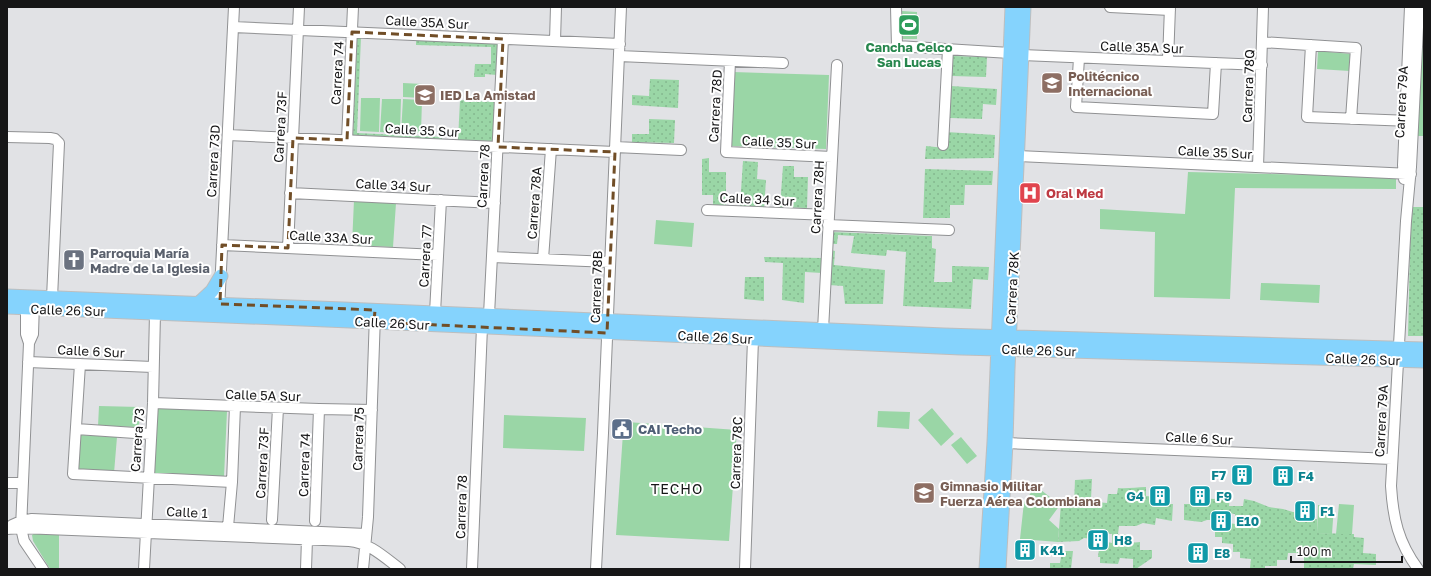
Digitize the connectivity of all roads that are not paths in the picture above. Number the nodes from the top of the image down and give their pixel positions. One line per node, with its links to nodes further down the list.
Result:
1 (234, 7): 16 (street, Carrera 73D)
2 (299, 7): 17 (street, Carrera 73F)
3 (353, 7): 18 (street, Carrera 74)
4 (556, 7): 20 (street)
5 (621, 7): 22 (street, Carrera 78B)
6 (896, 7): 24 (street, Calle 35A Sur)
7 (1012, 7): 25 (main road, Carrera 78K)
8 (1024, 7): 25 (main road, Carrera 78K)
9 (1110, 7): 10 (street)
10 (1123, 7): 14 (street)
11 (1263, 7): 21 (street, Carrera 78Q)
12 (1410, 7): 15 (street, Carrera 79A)
13 (1419, 7): 15 (street, Carrera 79A)
14 (1170, 9): 29 (street)
15 (1417, 23): 35 (street, Carrera 79A)
16 (233, 27): 17 (street, Calle 35A Sur); 36 (street, Carrera 73D)
17 (298, 30): 18 (street, Calle 35A Sur); 38 (street, Carrera 73F)
18 (352, 32): 19 (street, Calle 35A Sur); 39 (street, Carrera 74)
19 (503, 39): 20 (street, Calle 35A Sur); 41 (street, Carrera 78)
20 (555, 41): 22 (street, Calle 35A Sur)
21 (1262, 42): 23 (street); 32 (street, Carrera 78Q)
22 (620, 44): 26 (street, Carrera 78B)
23 (1311, 45): 34 (street); 34 (street)
24 (948, 49): 25 (street, Calle 35A Sur); 40 (street)
25 (1016, 54): 27 (street, Calle 35A Sur); 46 (main road, Carrera 78K); 77 (main road, Carrera 78K)
26 (619, 56): 28 (street); 43 (street, Carrera 78B)
27 (1080, 58): 29 (street, Calle 35A Sur); 30 (street)
28 (730, 61): 31 (street); 45 (street, Carrera 78D)
29 (1168, 61): 30 (street, Calle 35A Sur)
30 (1216, 63): 32 (street, Calle 35A Sur)
31 (783, 64)
32 (1262, 65): 48 (street, Carrera 78Q)
33 (837, 66): 47 (street, Carrera 78H)
34 (1351, 119): 35 (street)
35 (1409, 121): 49 (street, Carrera 79A)
36 (228, 135): 38 (street, Calle 35 Sur); 56 (street, Carrera 73D)
37 (7, 137): 64 (street)
38 (293, 138): 39 (street, Calle 35 Sur); 50 (street, Carrera 73F)
39 (347, 140): 41 (street, Calle 35 Sur)
40 (943, 145)
41 (498, 147): 42 (street, Calle 35 Sur); 52 (street, Carrera 78)
42 (551, 149): 43 (street, Calle 35 Sur); 60 (street, Carrera 78A)
43 (615, 150): 44 (street, Calle 35 Sur); 61 (street, Carrera 78B)
44 (681, 150)
45 (726, 152): 47 (street, Calle 35 Sur)
46 (1018, 156): 48 (street, Calle 35 Sur); 77 (main road, Carrera 78K)
47 (832, 157): 54 (street, Carrera 78H)
48 (1258, 167): 49 (street, Calle 35 Sur)
49 (1407, 173): 79 (street, Carrera 79A)
50 (290, 193): 51 (street, Calle 34 Sur); 57 (street, Carrera 73F)
51 (441, 200): 52 (street, Calle 34 Sur); 58 (street, Carrera 77)
52 (495, 203): 59 (street, Carrera 78)
53 (707, 210): 54 (street, Calle 34 Sur)
54 (829, 220): 55 (street, Calle 34 Sur); 75 (street, Carrera 78H)
55 (949, 230)
56 (222, 245): 57 (street, Calle 33A Sur); 62 (street, Carrera 73D)
57 (288, 248): 58 (street, Calle 33A Sur)
58 (438, 255): 70 (street, Carrera 77)
59 (492, 257): 60 (street); 71 (street, Carrera 78)
60 (543, 259): 61 (street)
61 (610, 262): 73 (street, Carrera 78B)
62 (221, 276): 66 (main road); 68 (street, Carrera 73D)
63 (7, 296): 65 (main road, Calle 26 Sur)
64 (52, 298): 65 (main road, Calle 26 Sur); 66 (main road, Calle 26 Sur)
65 (30, 302): 67 (main road, Calle 26 Sur); 69 (main road, Calle 26 Sur); 81 (street)
66 (199, 303): 68 (main road, Calle 26 Sur)
67 (7, 307)
68 (219, 310): 69 (main road, Calle 26 Sur); 72 (main road, Calle 26 Sur)
69 (155, 313): 83 (street, Carrera 73)
70 (435, 313): 71 (main road, Calle 26 Sur); 72 (main road, Calle 26 Sur)
71 (489, 315): 73 (main road, Calle 26 Sur)
72 (375, 316): 74 (main road, Calle 26 Sur); 88 (street, Carrera 75)
73 (607, 326): 74 (main road, Calle 26 Sur); 75 (main road, Calle 26 Sur); 76 (main road, Calle 26 Sur); 112 (street, Carrera 78B)
74 (482, 327): 111 (street, Carrera 78)
75 (823, 330): 77 (main road, Calle 26 Sur)
76 (753, 339): 77 (main road, Calle 26 Sur); 113 (street, Carrera 78C)
77 (1003, 343): 79 (main road, Calle 26 Sur); 91 (main road, Carrera 78K); 114 (main road, Carrera 78K)
78 (1424, 349): 79 (main road, Calle 26 Sur)
79 (1398, 354): 80 (main road, Calle 26 Sur); 92 (street, Carrera 79A)
80 (1424, 361)
81 (28, 362): 82 (street, Calle 6 Sur); 96 (street)
82 (80, 364): 83 (street, Calle 6 Sur); 89 (street)
83 (153, 367): 84 (street, Carrera 73)
84 (153, 403): 85 (street, Calle 5A Sur); 90 (street, Carrera 73)
85 (235, 406): 86 (street, Calle 5A Sur); 94 (street)
86 (278, 408): 87 (street, Calle 5A Sur); 97 (street, Carrera 73F)
87 (319, 409): 88 (street, Calle 5A Sur); 98 (street, Carrera 74)
88 (372, 410): 104 (street, Carrera 75)
89 (76, 429): 90 (street); 93 (street)
90 (150, 434): 93 (street, Carrera 73)
91 (1006, 443): 92 (street, Calle 6 Sur); 115 (main road, Carrera 78K)
92 (1392, 460): 116 (street, Carrera 79A)
93 (148, 478): 94 (street); 101 (street, Carrera 73)
94 (232, 482): 100 (street)
95 (7, 483): 96 (street)
96 (22, 483): 99 (street)
97 (272, 520)
98 (315, 521)
99 (21, 524): 101 (street, Calle 1); 102 (street, Calle 1); 106 (street)
100 (228, 527): 101 (street, Calle 1); 103 (street, Calle 1)
101 (147, 528): 103 (street, Calle 1); 107 (street, Carrera 73)
102 (7, 529)
103 (259, 533): 104 (street, Calle 1); 105 (street, Calle 1)
104 (366, 539): 105 (street, Calle 1); 109 (street, Carrera 75); 110 (street)
105 (307, 540): 108 (street)
106 (43, 569)
107 (144, 569)
108 (306, 569)
109 (363, 569)
110 (400, 569)
111 (472, 569)
112 (596, 569)
113 (745, 569)
114 (986, 569)
115 (999, 569)
116 (1418, 569)

